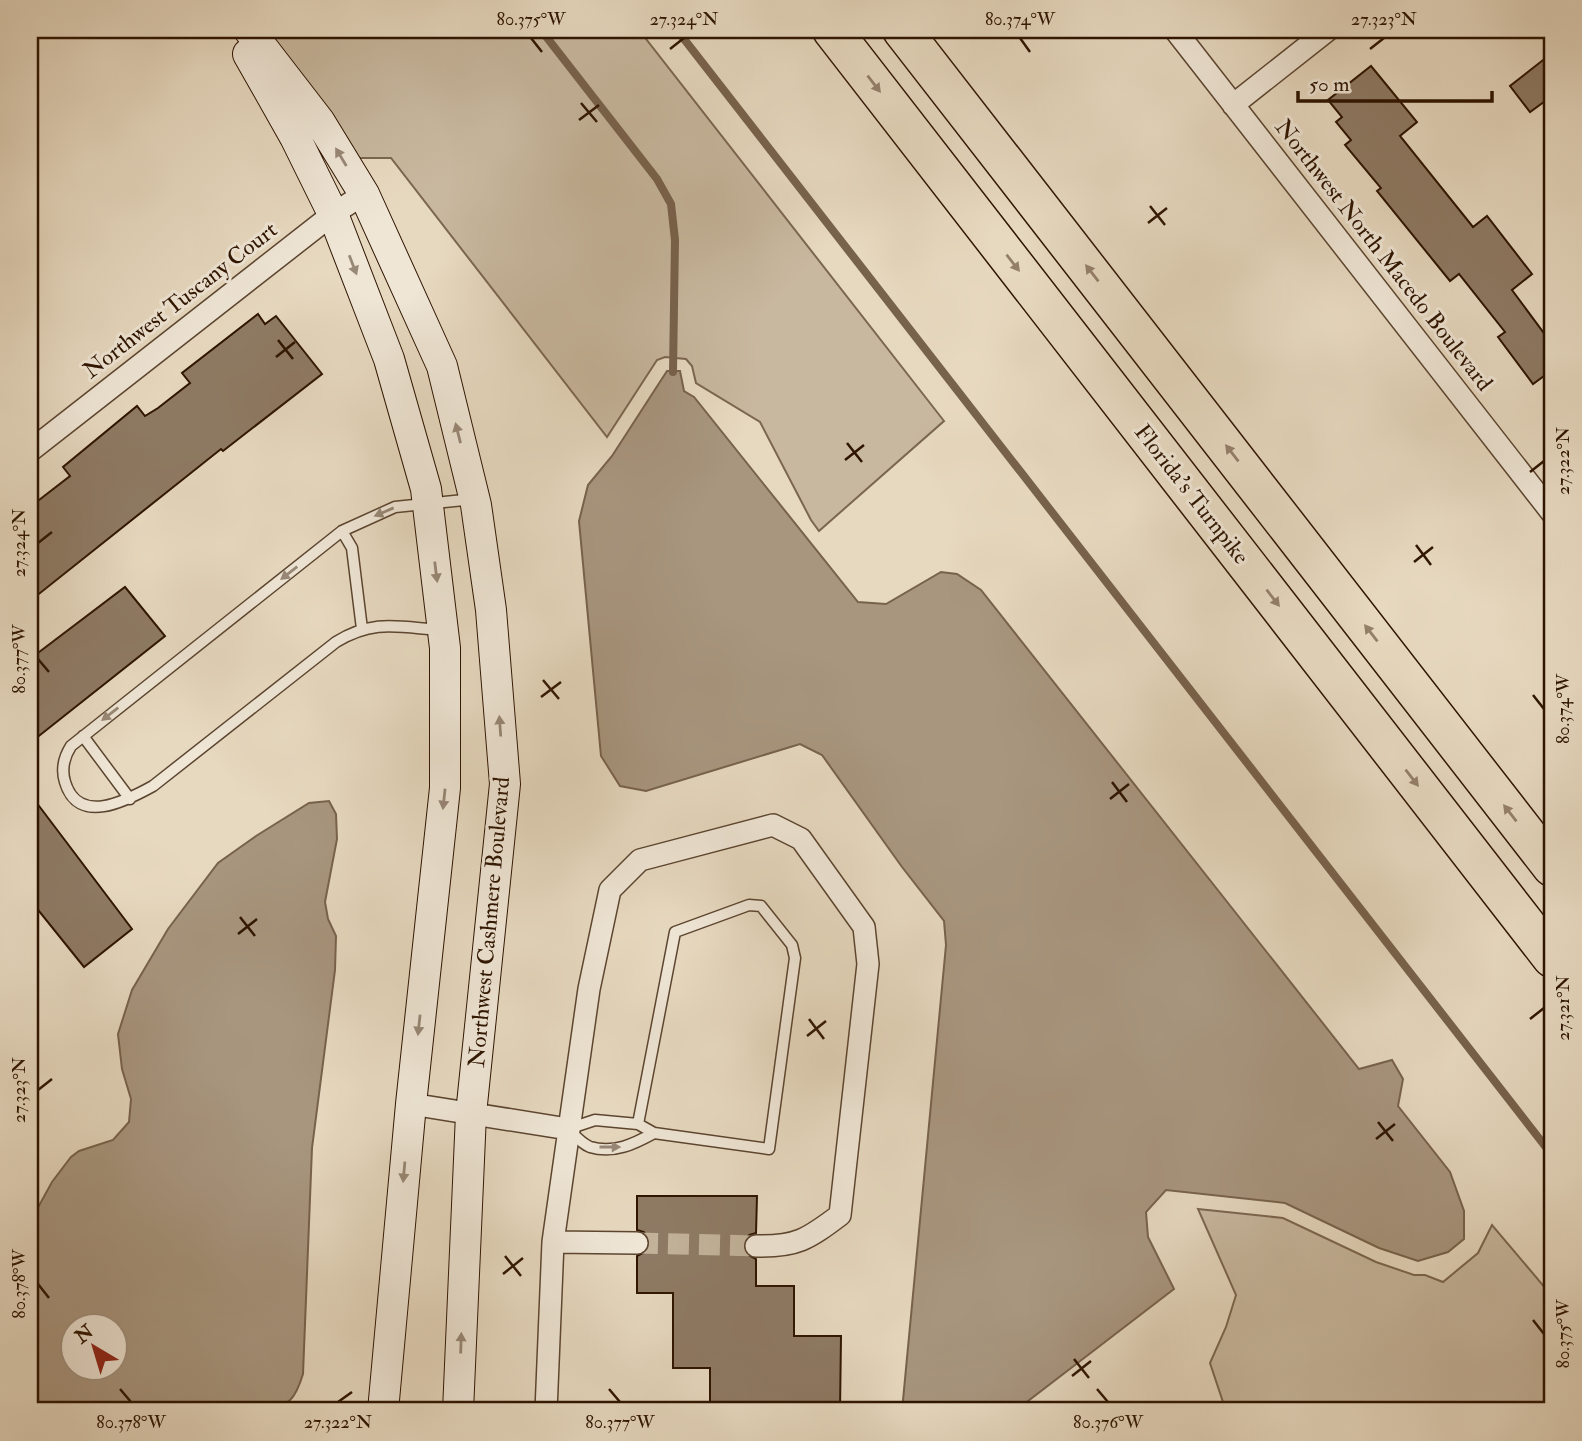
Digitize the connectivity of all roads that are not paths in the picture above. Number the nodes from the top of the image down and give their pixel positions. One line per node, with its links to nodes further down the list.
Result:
1 (233, 30): 9 (street)
2 (249, 30): 8 (street, Northwest Cashmere Boulevard, one-way to 2)
3 (832, 30): 20 (highway, Florida's Turnpike, one-way to 20)
4 (902, 30): 19 (highway, one-way to 4)
5 (1175, 30): 7 (street, Northwest North Macedo Boulevard)
6 (1328, 30): 7 (street)
7 (1233, 104): 13 (street, Northwest North Macedo Boulevard)
8 (364, 194): 9 (street, Northwest Tuscany Court); 11 (street, Northwest Cashmere Boulevard, one-way to 8)
9 (333, 214): 10 (street, Northwest Tuscany Court); 12 (street, one-way to 12)
10 (30, 451)
11 (474, 499): 12 (lane); 22 (street, Northwest Cashmere Boulevard, one-way to 11)
12 (428, 505): 14 (lane, one-way to 14); 16 (street, one-way to 16)
13 (1552, 513)
14 (342, 531): 15 (lane); 17 (lane, one-way to 17)
15 (362, 629): 16 (lane); 18 (lane)
16 (443, 631): 21 (street, one-way to 21)
17 (83, 736): 18 (lane); 18 (lane)
18 (130, 799)
19 (1552, 867)
20 (1552, 958)
21 (411, 1104): 22 (street); 29 (street, one-way to 29)
22 (471, 1114): 24 (street); 30 (street, Northwest Cashmere Boulevard, one-way to 22)
23 (638, 1124): 24 (lane); 25 (lane); 25 (lane)
24 (568, 1129): 25 (lane, one-way to 25); 26 (street); 28 (street)
25 (654, 1133)
26 (553, 1242): 27 (street); 31 (street)
27 (637, 1243)
28 (756, 1246)
29 (383, 1411)
30 (458, 1411)
31 (546, 1411)

